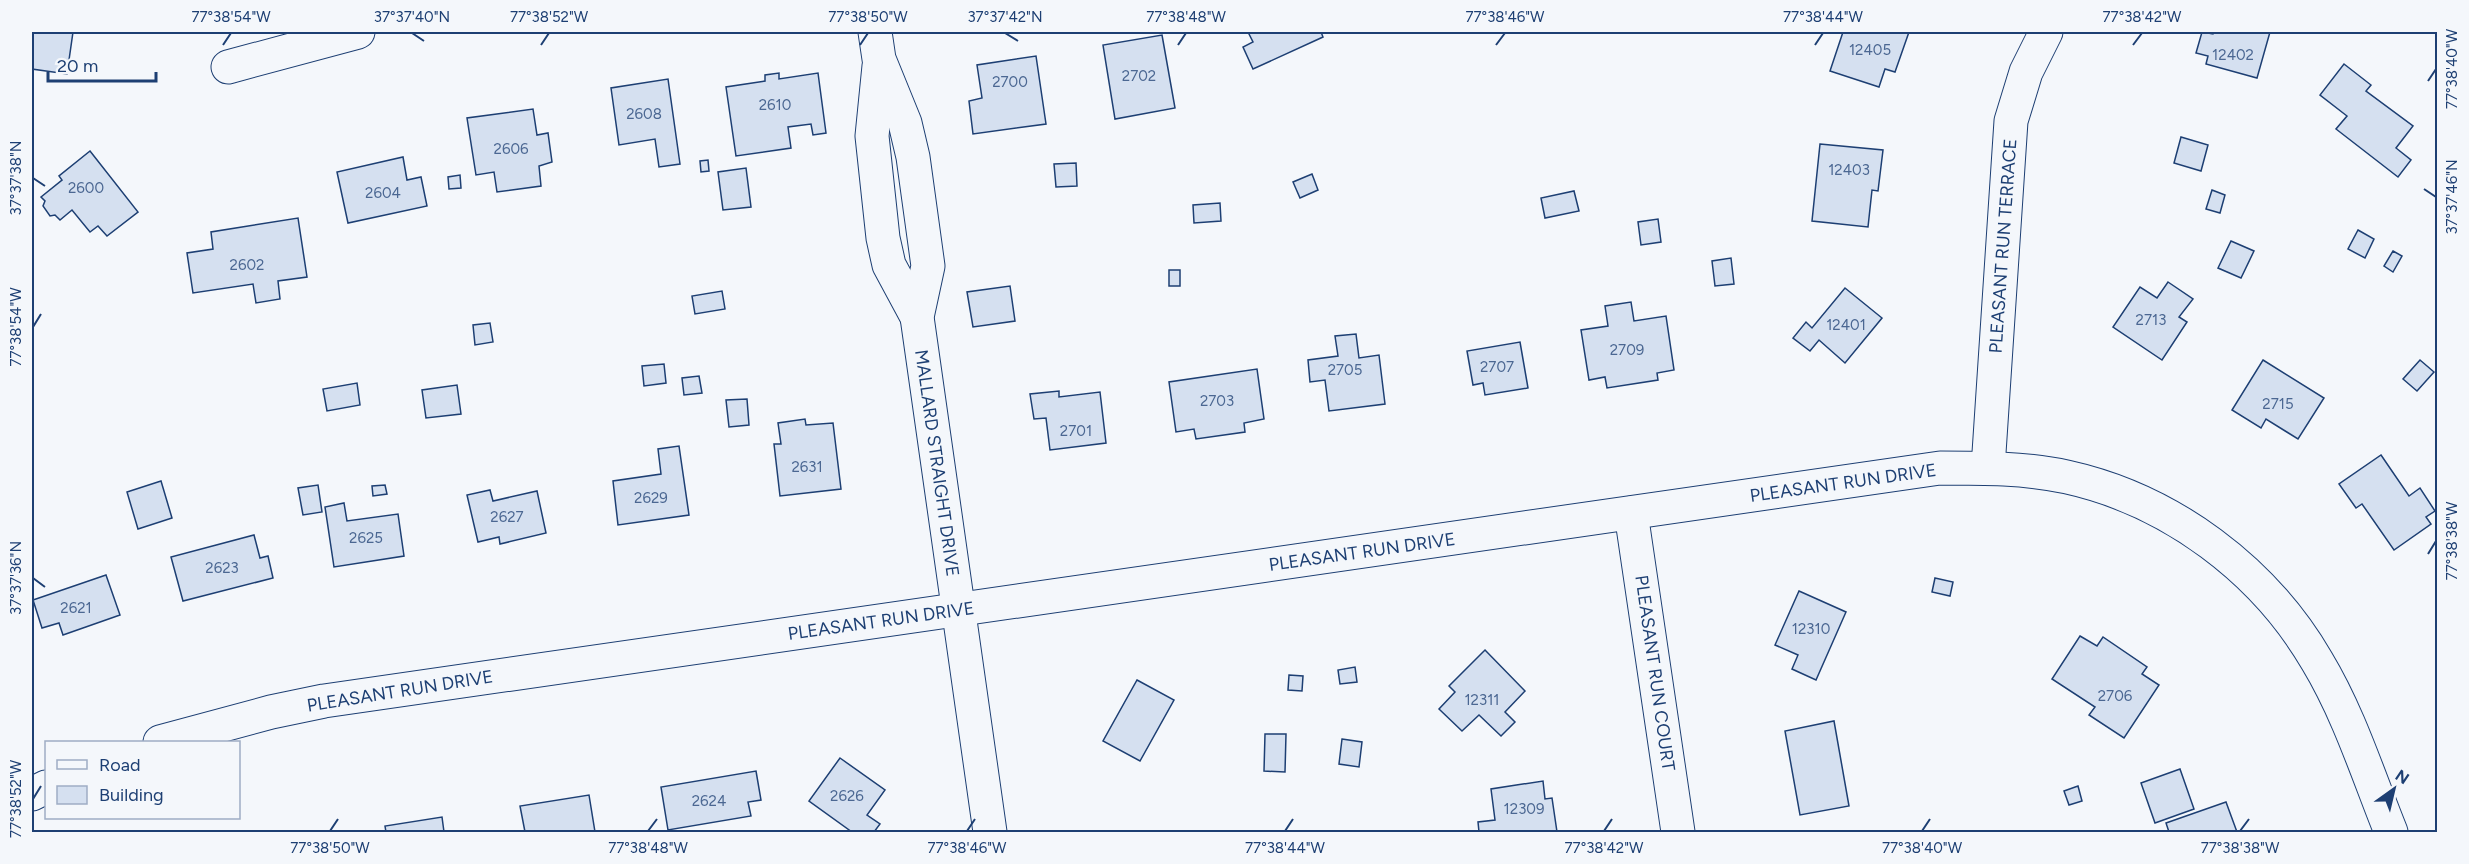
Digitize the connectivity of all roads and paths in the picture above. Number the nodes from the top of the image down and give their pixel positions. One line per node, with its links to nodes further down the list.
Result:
1 (358, 32): 4 (street)
2 (2046, 32): 5 (street, PLEASANT RUN TERRACE)
3 (878, 45): 7 (street, MALLARD STRAIGHT DRIVE)
4 (228, 67)
5 (1988, 468): 6 (street, PLEASANT RUN DRIVE); 11 (street, PLEASANT RUN DRIVE)
6 (1631, 513): 7 (street, PLEASANT RUN DRIVE); 10 (street, PLEASANT RUN COURT)
7 (958, 610): 8 (street, PLEASANT RUN DRIVE); 9 (street, MALLARD STRAIGHT DRIVE)
8 (163, 741)
9 (990, 832)
10 (1678, 832)
11 (2391, 832)

